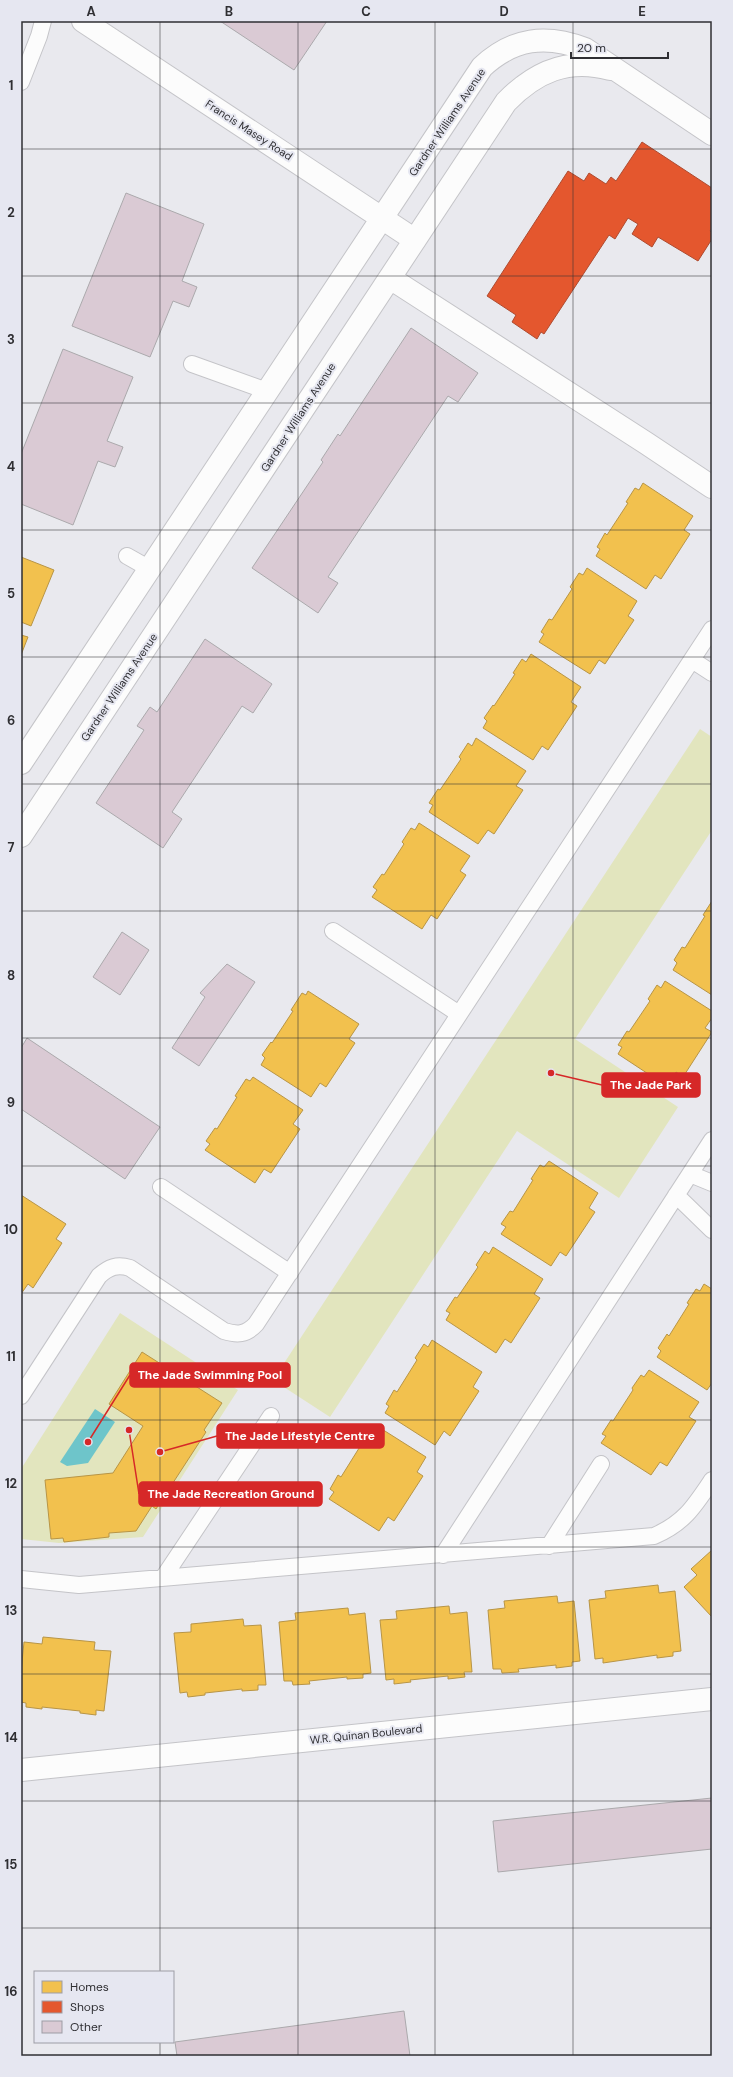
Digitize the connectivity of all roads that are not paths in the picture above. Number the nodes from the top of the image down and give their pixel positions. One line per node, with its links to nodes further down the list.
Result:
1 (43, 21): 4 (lane)
2 (83, 21): 6 (street, Francis Masey Road)
3 (618, 72): 5 (street, Gardner Williams Avenue); 6 (street, Gardner Williams Avenue); 7 (street, Gardner Williams Avenue)
4 (21, 82)
5 (712, 134)
6 (382, 218): 7 (street, Francis Masey Road); 10 (street, Gardner Williams Avenue)
7 (415, 240): 8 (street, Gardner Williams Avenue)
8 (390, 278): 11 (street); 18 (street, Gardner Williams Avenue)
9 (192, 364): 10 (lane)
10 (267, 391): 13 (street, Gardner Williams Avenue)
11 (712, 487)
12 (127, 556): 13 (lane)
13 (150, 569): 17 (street, Gardner Williams Avenue)
14 (712, 629): 15 (lane)
15 (692, 660): 16 (lane); 20 (lane)
16 (712, 673)
17 (21, 763)
18 (21, 836)
19 (333, 931): 20 (lane)
20 (459, 1014): 27 (lane)
21 (712, 1140): 22 (lane)
22 (690, 1174): 23 (lane); 25 (lane)
23 (712, 1183)
24 (162, 1187): 27 (lane)
25 (676, 1195): 26 (lane); 33 (lane)
26 (712, 1230)
27 (290, 1273): 28 (lane)
28 (21, 1396)
29 (271, 1416): 35 (lane)
30 (601, 1464): 32 (lane)
31 (712, 1480): 32 (lane)
32 (549, 1546): 33 (lane)
33 (443, 1555): 35 (lane)
34 (21, 1578): 35 (lane)
35 (163, 1578)
36 (712, 1699): 37 (street, W.R. Quinan Boulevard)
37 (21, 1770)

